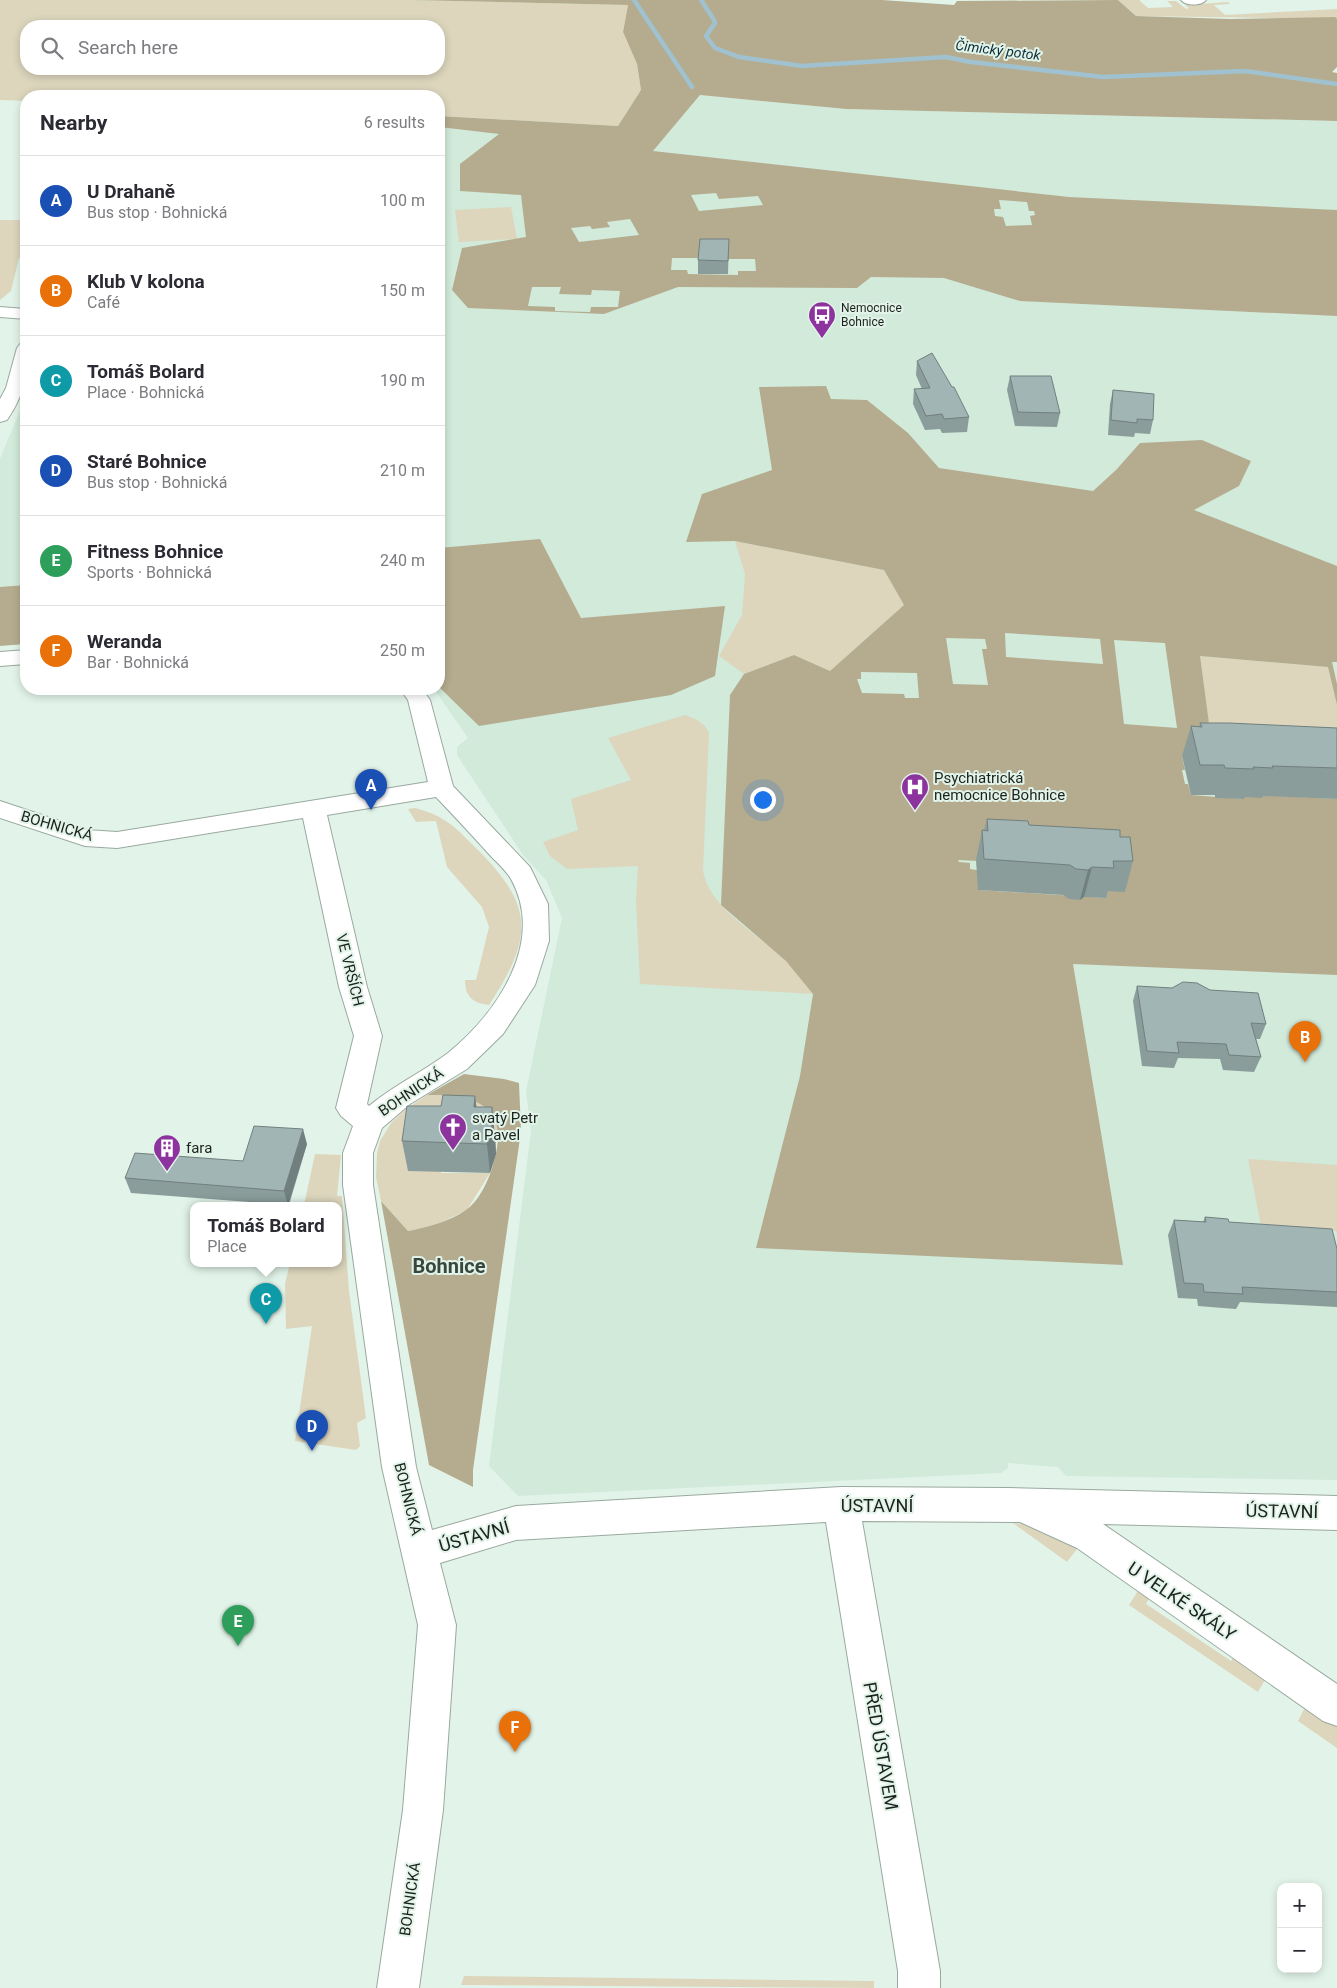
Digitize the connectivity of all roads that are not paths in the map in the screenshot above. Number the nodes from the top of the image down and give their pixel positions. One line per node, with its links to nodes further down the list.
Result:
1 (1187, 0): 2 (street)
2 (1200, 0)
3 (0, 312): 4 (street)
4 (20, 314)
5 (20, 370): 6 (street)
6 (0, 416)
7 (20, 657): 8 (street)
8 (0, 659)
9 (415, 695): 10 (street)
10 (442, 788): 12 (street, BOHNICKÁ); 13 (street, BOHNICKÁ)
11 (0, 809): 12 (street, BOHNICKÁ)
12 (312, 809): 13 (street, VE VRŠÍCH)
13 (369, 1122): 17 (street, BOHNICKÁ)
14 (841, 1504): 15 (street, ÚSTAVNÍ); 17 (street, ÚSTAVNÍ); 20 (street, PŘED ÚSTAVEM)
15 (1022, 1505): 16 (street, ÚSTAVNÍ); 18 (street, U VELKÉ SKÁLY)
16 (1337, 1512)
17 (421, 1551): 19 (street, BOHNICKÁ)
18 (1337, 1707)
19 (398, 1988)
20 (919, 1988)

